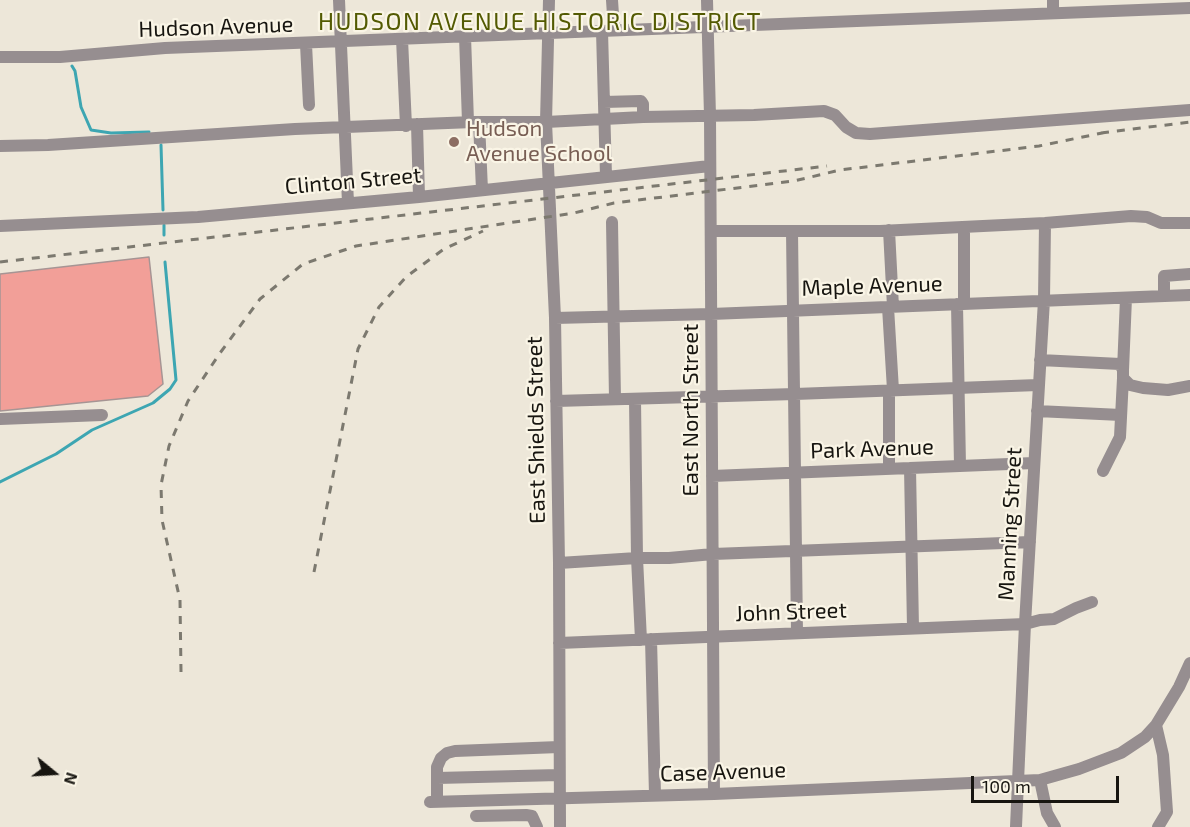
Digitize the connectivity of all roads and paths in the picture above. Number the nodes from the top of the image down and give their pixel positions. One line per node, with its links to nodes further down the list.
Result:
1 (339, 0): 12 (street)
2 (549, 0): 9 (street, East Shields Street)
3 (612, 0): 8 (street)
4 (707, 0): 7 (street, East North Street)
5 (1053, 6): 6 (street, Hudson Avenue); 7 (street, Hudson Avenue)
6 (1190, 8)
7 (707, 26): 8 (street, Hudson Avenue); 18 (street, East North Street)
8 (608, 30): 9 (street, Hudson Avenue); 15 (street)
9 (549, 33): 10 (street, Hudson Avenue); 22 (street, East Shields Street)
10 (465, 36): 11 (street, Hudson Avenue); 21 (street)
11 (402, 39): 12 (street, Hudson Avenue); 23 (street)
12 (339, 43): 13 (street, Hudson Avenue); 24 (street)
13 (306, 44): 14 (street, Hudson Avenue); 16 (street)
14 (0, 57)
15 (604, 102): 19 (street); 20 (street)
16 (309, 105)
17 (1190, 110): 18 (street)
18 (710, 116): 19 (street); 26 (street, East North Street)
19 (643, 117): 20 (street)
20 (604, 120): 22 (street); 27 (street)
21 (473, 122): 22 (street); 23 (street); 29 (street)
22 (546, 122): 28 (street, East Shields Street)
23 (411, 125): 24 (street); 30 (street)
24 (344, 128): 25 (street); 31 (street)
25 (0, 146)
26 (710, 166): 27 (street, Clinton Street); 38 (street, East North Street)
27 (606, 176): 28 (street, Clinton Street)
28 (547, 182): 29 (street, Clinton Street); 50 (street, East Shields Street)
29 (482, 190): 30 (street, Clinton Street)
30 (418, 197): 31 (street, Clinton Street)
31 (348, 203): 35 (street, Clinton Street)
32 (612, 222): 49 (street)
33 (1045, 223): 34 (street); 36 (street); 44 (street, Manning Street)
34 (1190, 223)
35 (0, 226)
36 (964, 227): 37 (street); 45 (street)
37 (889, 230): 39 (street); 46 (street)
38 (711, 231): 39 (street); 48 (street, East North Street)
39 (792, 231): 47 (street)
40 (1190, 274): 42 (street)
41 (1190, 295): 42 (street, Maple Avenue)
42 (1164, 296): 43 (street, Maple Avenue)
43 (1126, 298): 44 (street, Maple Avenue); 52 (street)
44 (1044, 300): 45 (street, Maple Avenue); 51 (street, Manning Street)
45 (961, 304): 46 (street, Maple Avenue); 55 (street)
46 (891, 307): 47 (street, Maple Avenue); 56 (street)
47 (792, 311): 48 (street, Maple Avenue); 57 (street)
48 (711, 314): 49 (street, Maple Avenue); 58 (street, East North Street)
49 (614, 317): 50 (street, Maple Avenue); 59 (street)
50 (555, 318): 61 (street, East Shields Street)
51 (1040, 360): 52 (street); 53 (street, Manning Street)
52 (1123, 374): 54 (street); 63 (street)
53 (1038, 385): 55 (street); 62 (street, Manning Street)
54 (1190, 386)
55 (959, 388): 56 (street); 67 (street)
56 (891, 391): 57 (street); 69 (street)
57 (795, 394): 58 (street); 71 (street)
58 (712, 396): 60 (street); 72 (street, East North Street)
59 (615, 399): 60 (street); 61 (street)
60 (635, 399): 77 (street)
61 (555, 401): 78 (street, East Shields Street)
62 (1037, 411): 63 (street); 66 (street, Manning Street)
63 (1121, 414): 70 (street)
64 (102, 415): 65 (street)
65 (0, 419)
66 (1034, 463): 67 (street, Park Avenue); 73 (street, Manning Street)
67 (960, 466): 68 (street, Park Avenue)
68 (910, 468): 69 (street, Park Avenue); 74 (street)
69 (889, 469): 71 (street, Park Avenue)
70 (1103, 471)
71 (795, 473): 72 (street, Park Avenue); 75 (street)
72 (712, 476): 76 (street, East North Street)
73 (1030, 542): 74 (street); 80 (street, Manning Street)
74 (912, 548): 75 (street); 81 (street)
75 (797, 552): 76 (street); 82 (street)
76 (713, 554): 77 (street); 83 (street, East North Street)
77 (637, 558): 78 (street); 84 (street)
78 (559, 563): 85 (street, East Shields Street)
79 (1092, 603): 80 (street, John Street)
80 (1025, 624): 81 (street, John Street); 92 (street, Manning Street)
81 (913, 628): 82 (street, John Street)
82 (797, 633): 83 (street, John Street)
83 (714, 637): 84 (street, John Street); 93 (street, East North Street)
84 (646, 640): 85 (street, John Street); 94 (street)
85 (559, 643): 88 (street, East Shields Street)
86 (1190, 663): 87 (street, Case Avenue)
87 (1156, 725): 91 (street, Case Avenue); 102 (street)
88 (559, 747): 89 (street, East Shields Street); 90 (street)
89 (559, 775): 90 (street); 95 (street, East Shields Street)
90 (436, 778): 96 (street, Case Avenue)
91 (1040, 780): 92 (street, Case Avenue); 101 (street)
92 (1018, 781): 93 (street, Case Avenue); 100 (street, Manning Street)
93 (714, 794): 94 (street, Case Avenue)
94 (655, 795): 95 (street, Case Avenue)
95 (559, 798): 96 (street, Case Avenue); 99 (street, East Shields Street)
96 (476, 801): 97 (street)
97 (476, 822): 98 (street)
98 (537, 827)
99 (560, 827)
100 (1016, 827)
101 (1055, 827)
102 (1158, 827)

